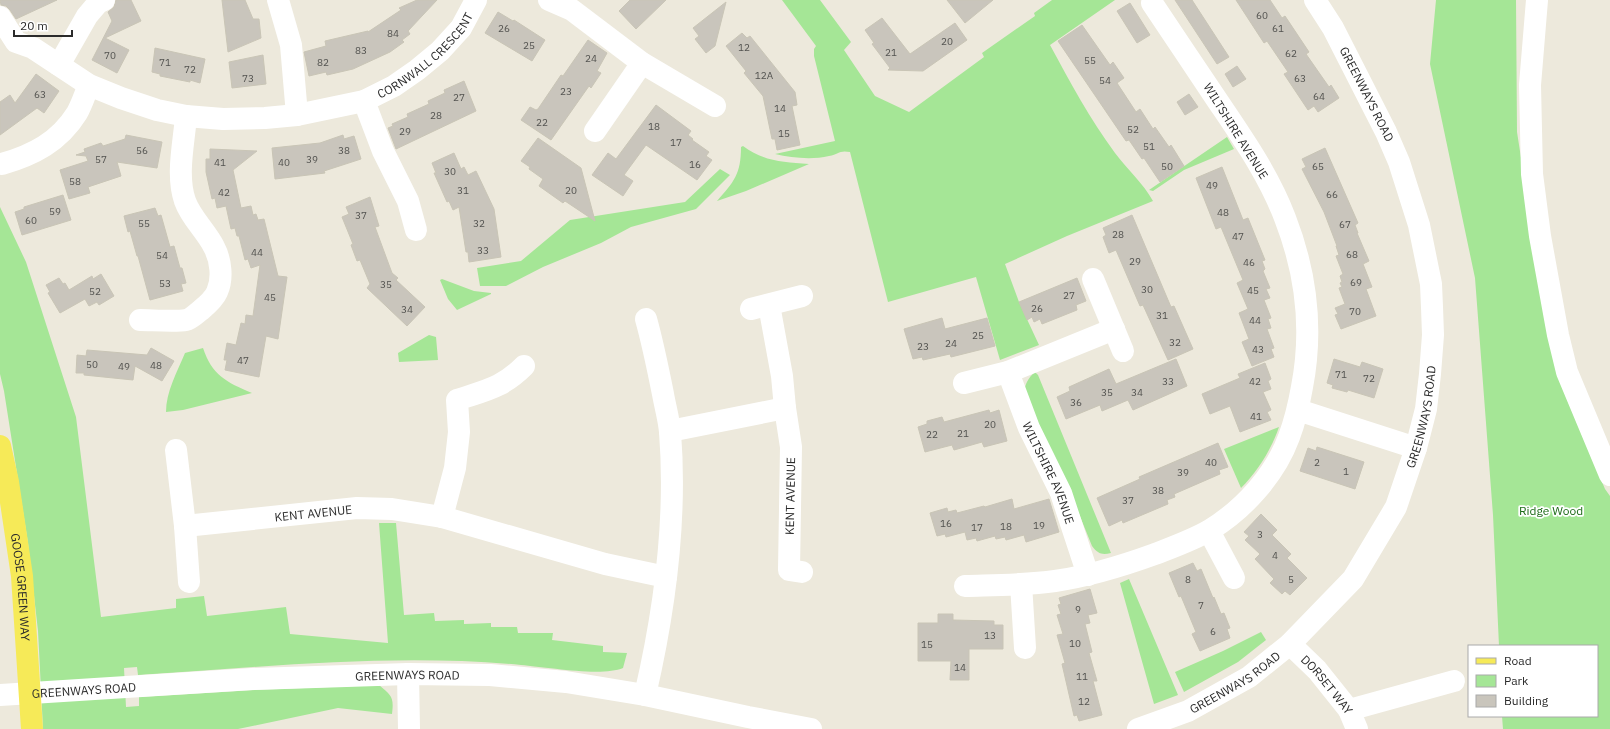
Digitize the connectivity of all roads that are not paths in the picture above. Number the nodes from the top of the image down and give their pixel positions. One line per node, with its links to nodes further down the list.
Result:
1 (278, 0): 16 (street)
2 (476, 0): 14 (street, CORNWALL CRESCENT)
3 (549, 0): 8 (street)
4 (1315, 0): 34 (street, GREENWAYS ROAD)
5 (1538, 0): 36 (street)
6 (1152, 3): 31 (street, WILTSHIRE AVENUE)
7 (94, 4): 12 (street)
8 (576, 5): 11 (street)
9 (0, 17): 10 (street)
10 (16, 47): 12 (street, CORNWALL CRESCENT)
11 (642, 63): 15 (street); 18 (street)
12 (59, 65): 13 (street, CORNWALL CRESCENT)
13 (90, 85): 17 (street, CORNWALL CRESCENT); 19 (street)
14 (364, 101): 16 (street, CORNWALL CRESCENT); 20 (street, CORNWALL CRESCENT)
15 (715, 106)
16 (297, 115): 17 (street, CORNWALL CRESCENT)
17 (186, 116): 23 (street)
18 (595, 131)
19 (2, 164)
20 (416, 230)
21 (1093, 279): 25 (street)
22 (802, 296): 30 (street, KENT AVENUE)
23 (140, 320)
24 (646, 320): 32 (street)
25 (1114, 329): 26 (street); 28 (street)
26 (1123, 351)
27 (524, 366): 37 (street)
28 (1008, 372): 29 (street); 41 (street, WILTSHIRE AVENUE)
29 (964, 383)
30 (785, 408): 32 (street); 40 (street, KENT AVENUE)
31 (1298, 410): 34 (street); 39 (street, WILTSHIRE AVENUE)
32 (670, 431): 42 (street)
33 (0, 446): 54 (main road, GOOSE GREEN WAY)
34 (1416, 448): 47 (street, GREENWAYS ROAD)
35 (176, 450): 38 (street)
36 (1610, 475)
37 (442, 517): 38 (street, KENT AVENUE); 42 (street, KENT AVENUE)
38 (185, 526): 44 (street)
39 (1209, 531): 41 (street, WILTSHIRE AVENUE); 43 (street)
40 (802, 572)
41 (1088, 575): 45 (street, WILTSHIRE AVENUE)
42 (666, 577): 52 (street)
43 (1234, 578)
44 (190, 582)
45 (1021, 584): 46 (street, WILTSHIRE AVENUE); 48 (street)
46 (965, 586)
47 (1290, 644): 53 (street, DORSET WAY); 57 (street, GREENWAYS ROAD)
48 (1025, 648)
49 (408, 674): 51 (street, GREENWAYS ROAD); 52 (street, GREENWAYS ROAD); 55 (street)
50 (1454, 681): 53 (street)
51 (0, 695)
52 (645, 695): 56 (street, GREENWAYS ROAD)
53 (1353, 720)
54 (32, 729)
55 (409, 729)
56 (811, 729)
57 (1138, 729)

